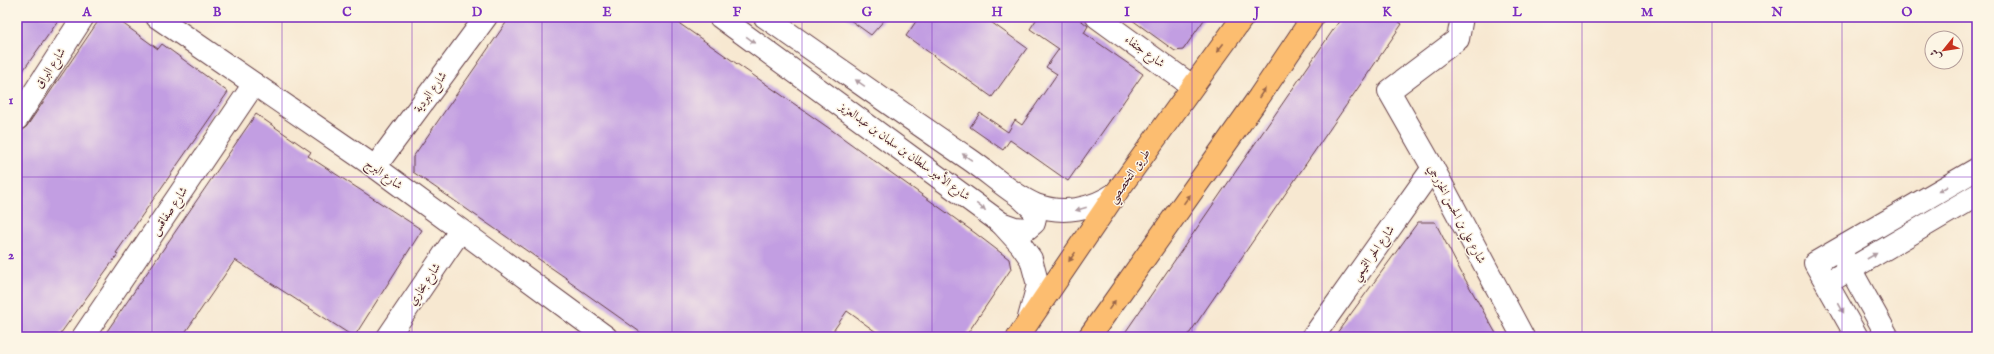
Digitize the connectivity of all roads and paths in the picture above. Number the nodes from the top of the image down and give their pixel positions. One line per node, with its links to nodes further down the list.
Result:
1 (83, 17): 12 (street, شارع البراق)
2 (157, 17): 10 (street, شارع البرج)
3 (486, 17): 13 (street, شارع البردية)
4 (720, 17): 19 (street, شارع الأمير سلطان بن سلمان بن عبدالعزيز, one-way to 19)
5 (765, 17): 18 (street, one-way to 5)
6 (1097, 17): 11 (street, شارع جنفاء)
7 (1243, 17): 11 (main road, طريق التخصصي, one-way to 11)
8 (1313, 17): 29 (main road, one-way to 8)
9 (1462, 17): 14 (street, شارع علي بن الحسن الخزرجي)
10 (254, 84): 13 (street, شارع البرج); 25 (street, شارع صفاقس)
11 (1192, 86): 16 (main road, طريق التخصصي)
12 (17, 119)
13 (375, 167): 20 (street, شارع البرج)
14 (1432, 168): 30 (street, شارع الحر التميمي); 31 (street, شارع علي بن الحسن الخزرجي)
15 (1977, 169): 21 (street, one-way to 21)
16 (1116, 193): 18 (street, one-way to 18); 24 (main road, طريق التخصصي, one-way to 24)
17 (1977, 195): 22 (street, one-way to 17)
18 (1018, 196): 19 (street)
19 (1001, 223): 24 (street, شارع الأمير سلطان بن سلمان بن عبدالعزيز)
20 (460, 231): 26 (street, شارع بخاري); 27 (street, شارع البرج)
21 (1840, 249): 22 (street); 23 (street)
22 (1851, 269): 23 (street); 33 (street)
23 (1826, 283): 32 (street, one-way to 32)
24 (1029, 318): 28 (main road, طريق التخصصي)
25 (83, 337)
26 (388, 337)
27 (606, 337)
28 (1018, 337)
29 (1089, 337)
30 (1313, 337)
31 (1523, 337)
32 (1857, 337)
33 (1888, 337)

